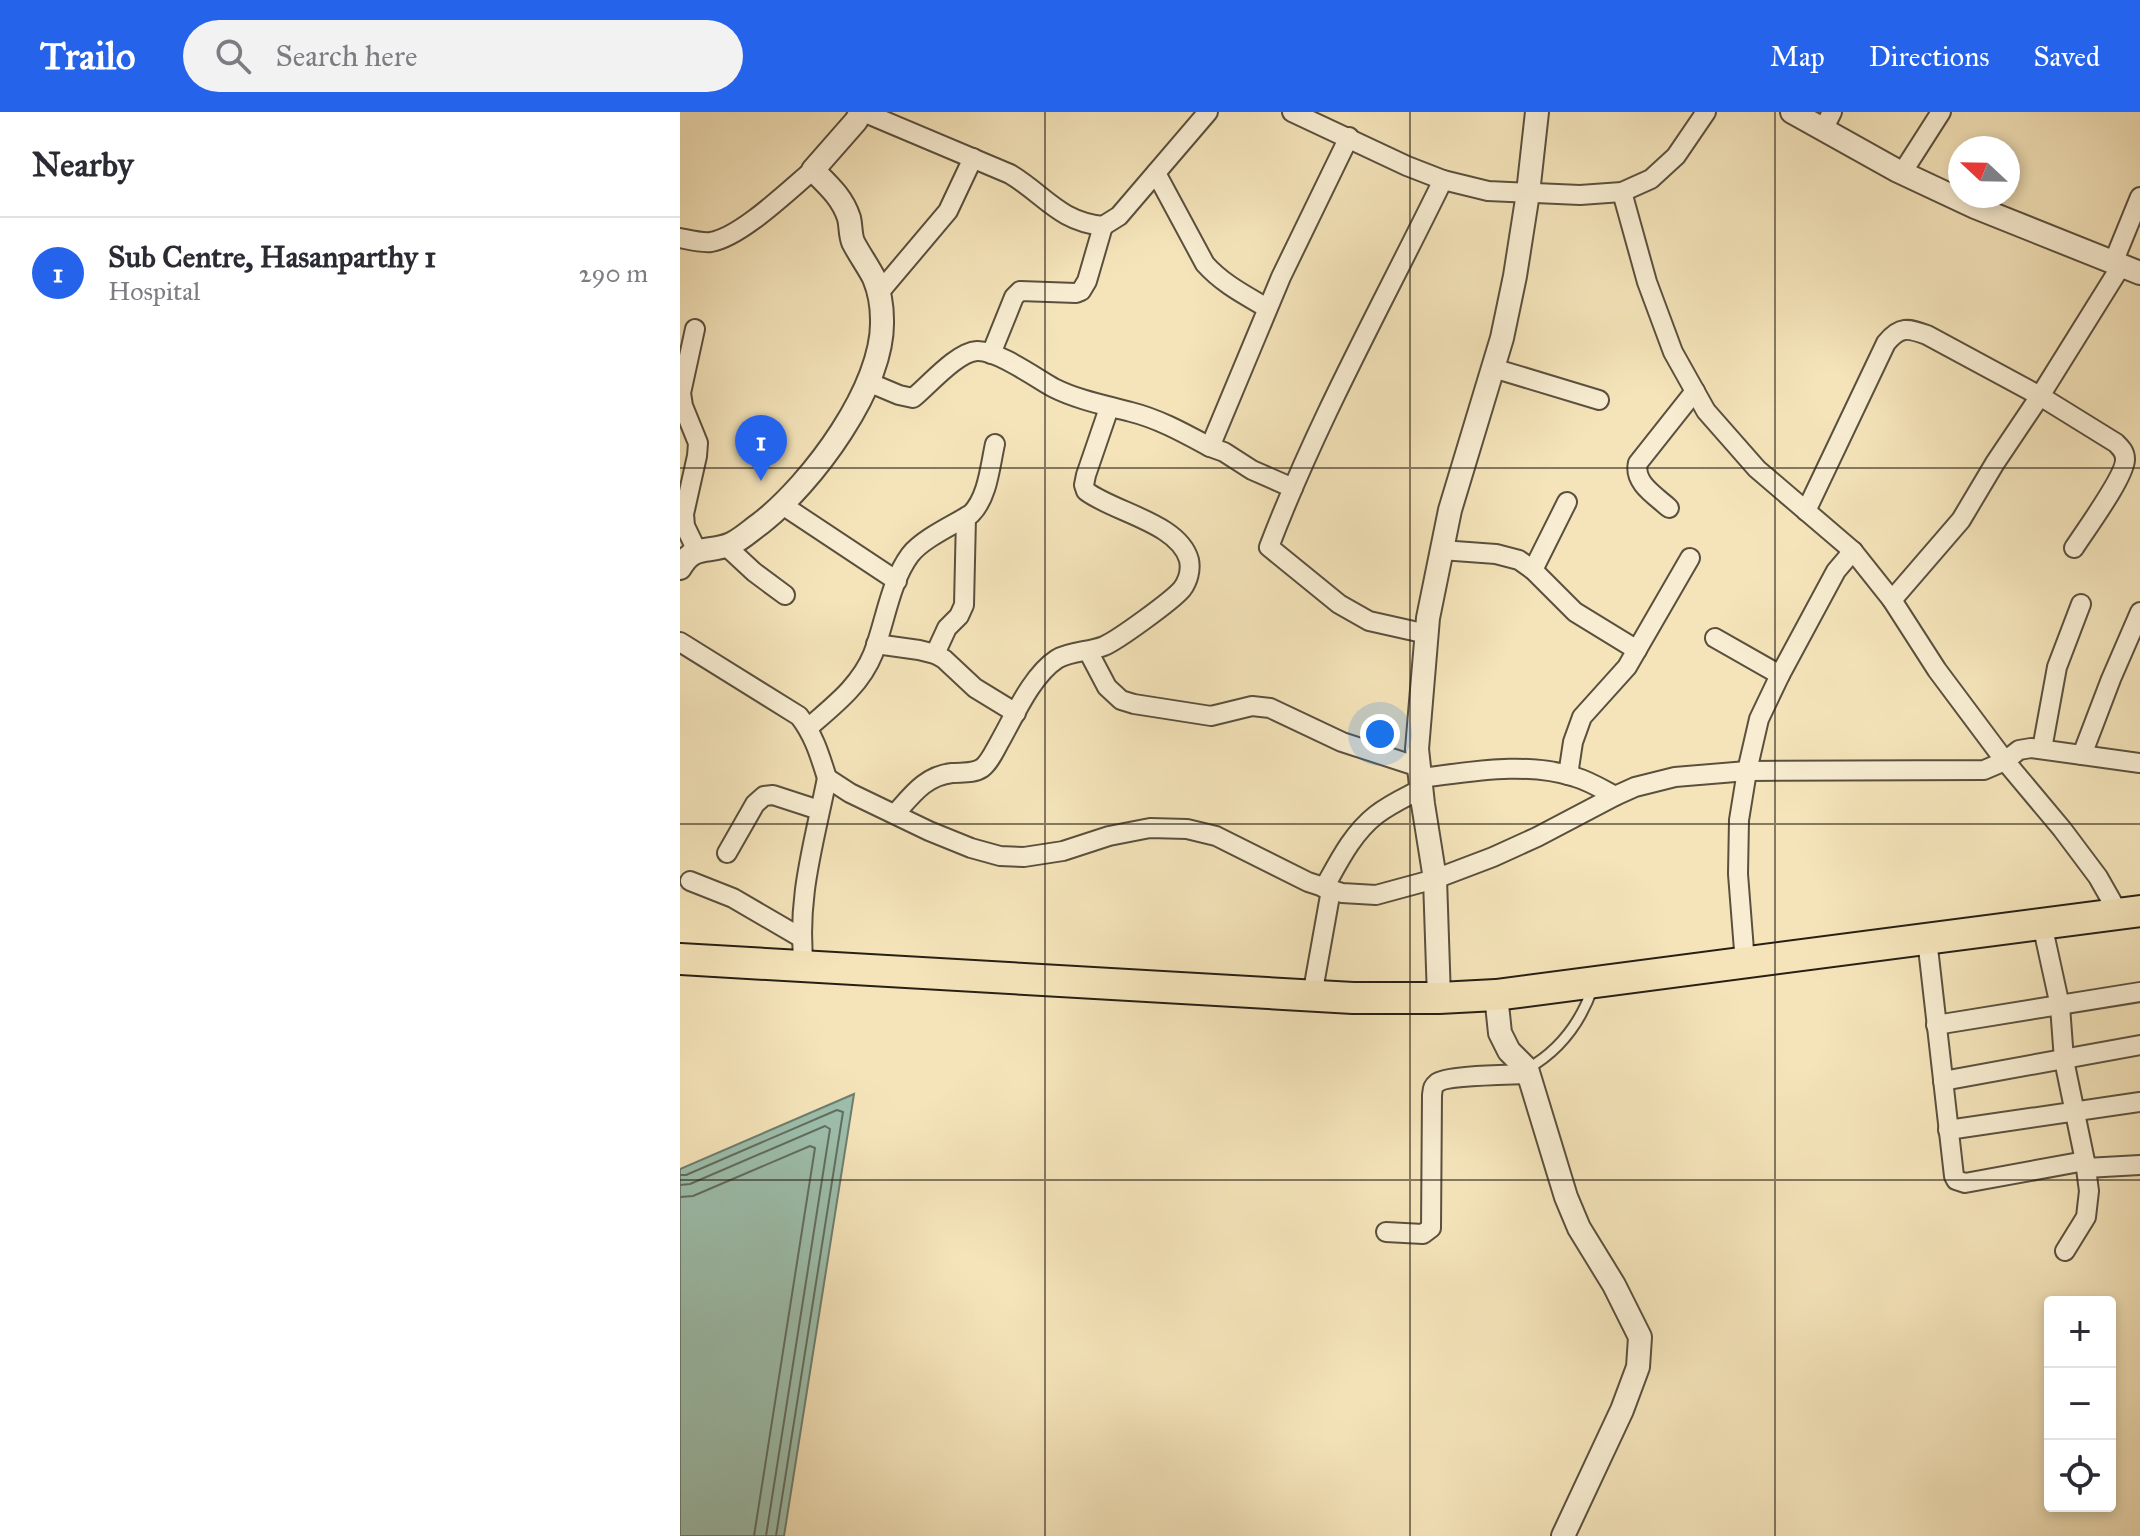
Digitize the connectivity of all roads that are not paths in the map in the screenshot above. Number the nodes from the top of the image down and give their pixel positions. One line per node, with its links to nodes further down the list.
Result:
1 (862, 112): 10 (street); 11 (street)
2 (1208, 112): 12 (street)
3 (1292, 112): 9 (street)
4 (1537, 112): 16 (street)
5 (1706, 112): 15 (street)
6 (1792, 112): 8 (street)
7 (1941, 112): 13 (street)
8 (1828, 121): 13 (street)
9 (1349, 137): 14 (street); 22 (street)
10 (973, 158): 18 (street); 21 (street)
11 (813, 170): 19 (street); 21 (street)
12 (1156, 173): 18 (street); 22 (street)
13 (1902, 173): 20 (street)
14 (1443, 180): 16 (street); 33 (street)
15 (1622, 192): 16 (street); 27 (street)
16 (1528, 193): 25 (street)
17 (2140, 197): 20 (street)
18 (1103, 226): 24 (street)
19 (680, 238)
20 (2125, 268): 28 (street)
21 (878, 294): 26 (street)
22 (1267, 308): 32 (street)
23 (695, 329): 43 (street)
24 (991, 354): 26 (street); 30 (street)
25 (1493, 368): 29 (street); 41 (street)
26 (868, 382): 35 (street)
27 (1695, 391): 36 (street); 37 (street)
28 (2040, 396): 37 (street); 40 (street); 48 (street)
29 (1599, 400)
30 (1109, 408): 32 (street); 56 (street)
31 (995, 444): 38 (street)
32 (1210, 447): 33 (street)
33 (1293, 488): 51 (street)
34 (1567, 502): 45 (street)
35 (781, 504): 39 (street); 46 (street)
36 (1669, 508)
37 (1806, 511): 42 (street)
38 (966, 517): 46 (street); 57 (street)
39 (726, 546): 43 (street); 47 (street)
40 (2074, 548)
41 (1441, 550): 45 (street); 51 (street)
42 (1853, 551): 48 (street); 58 (street)
43 (686, 558)
44 (1690, 558): 55 (street)
45 (1533, 570): 55 (street)
46 (897, 581): 54 (street)
47 (785, 595)
48 (1892, 600): 63 (street)
49 (2081, 604): 61 (street)
50 (2140, 612): 62 (street)
51 (1427, 634): 68 (street)
52 (1715, 638): 58 (street)
53 (680, 642): 60 (street)
54 (876, 644): 57 (street); 60 (street)
55 (1637, 650): 66 (street)
56 (1088, 651): 59 (street); 68 (street)
57 (935, 654): 59 (street)
58 (1780, 675): 65 (street)
59 (1016, 713): 71 (street)
60 (808, 728): 67 (street)
61 (2042, 749): 62 (street); 63 (street)
62 (2082, 755): 64 (street)
63 (2005, 761): 65 (street); 76 (street)
64 (2140, 763)
65 (1747, 771): 69 (street); 81 (street)
66 (1568, 775): 68 (street); 69 (street)
67 (827, 778): 70 (street); 71 (street)
68 (1420, 778): 73 (street); 75 (street)
69 (1615, 796): 73 (street)
70 (819, 810): 72 (street); 78 (street)
71 (895, 814): 75 (street)
72 (727, 853)
73 (1435, 879): 75 (street); 87 (street)
74 (690, 881): 78 (street)
75 (1328, 889): 86 (street)
76 (2129, 913): 77 (highway)
77 (2042, 924): 79 (highway); 88 (street)
78 (800, 937): 82 (street)
79 (1927, 939): 81 (highway); 89 (street)
80 (680, 959): 82 (highway)
81 (1745, 963): 83 (highway)
82 (804, 967): 86 (highway)
83 (1594, 983): 85 (highway); 92 (lane)
84 (2140, 992): 88 (street)
85 (1496, 995): 87 (highway); 92 (street)
86 (1312, 996): 87 (highway)
87 (1439, 998)
88 (2060, 1006): 89 (street); 91 (street)
89 (1936, 1025): 93 (street)
90 (2140, 1045): 91 (street)
91 (2064, 1060): 93 (street); 95 (street)
92 (1528, 1072): 99 (street); 101 (street)
93 (1943, 1081): 96 (street)
94 (2140, 1102): 95 (street)
95 (2075, 1113): 96 (street); 97 (street)
96 (1948, 1130): 97 (street)
97 (2086, 1164): 98 (street); 100 (street)
98 (2140, 1165)
99 (1386, 1232)
100 (2065, 1251)
101 (1563, 1536)

